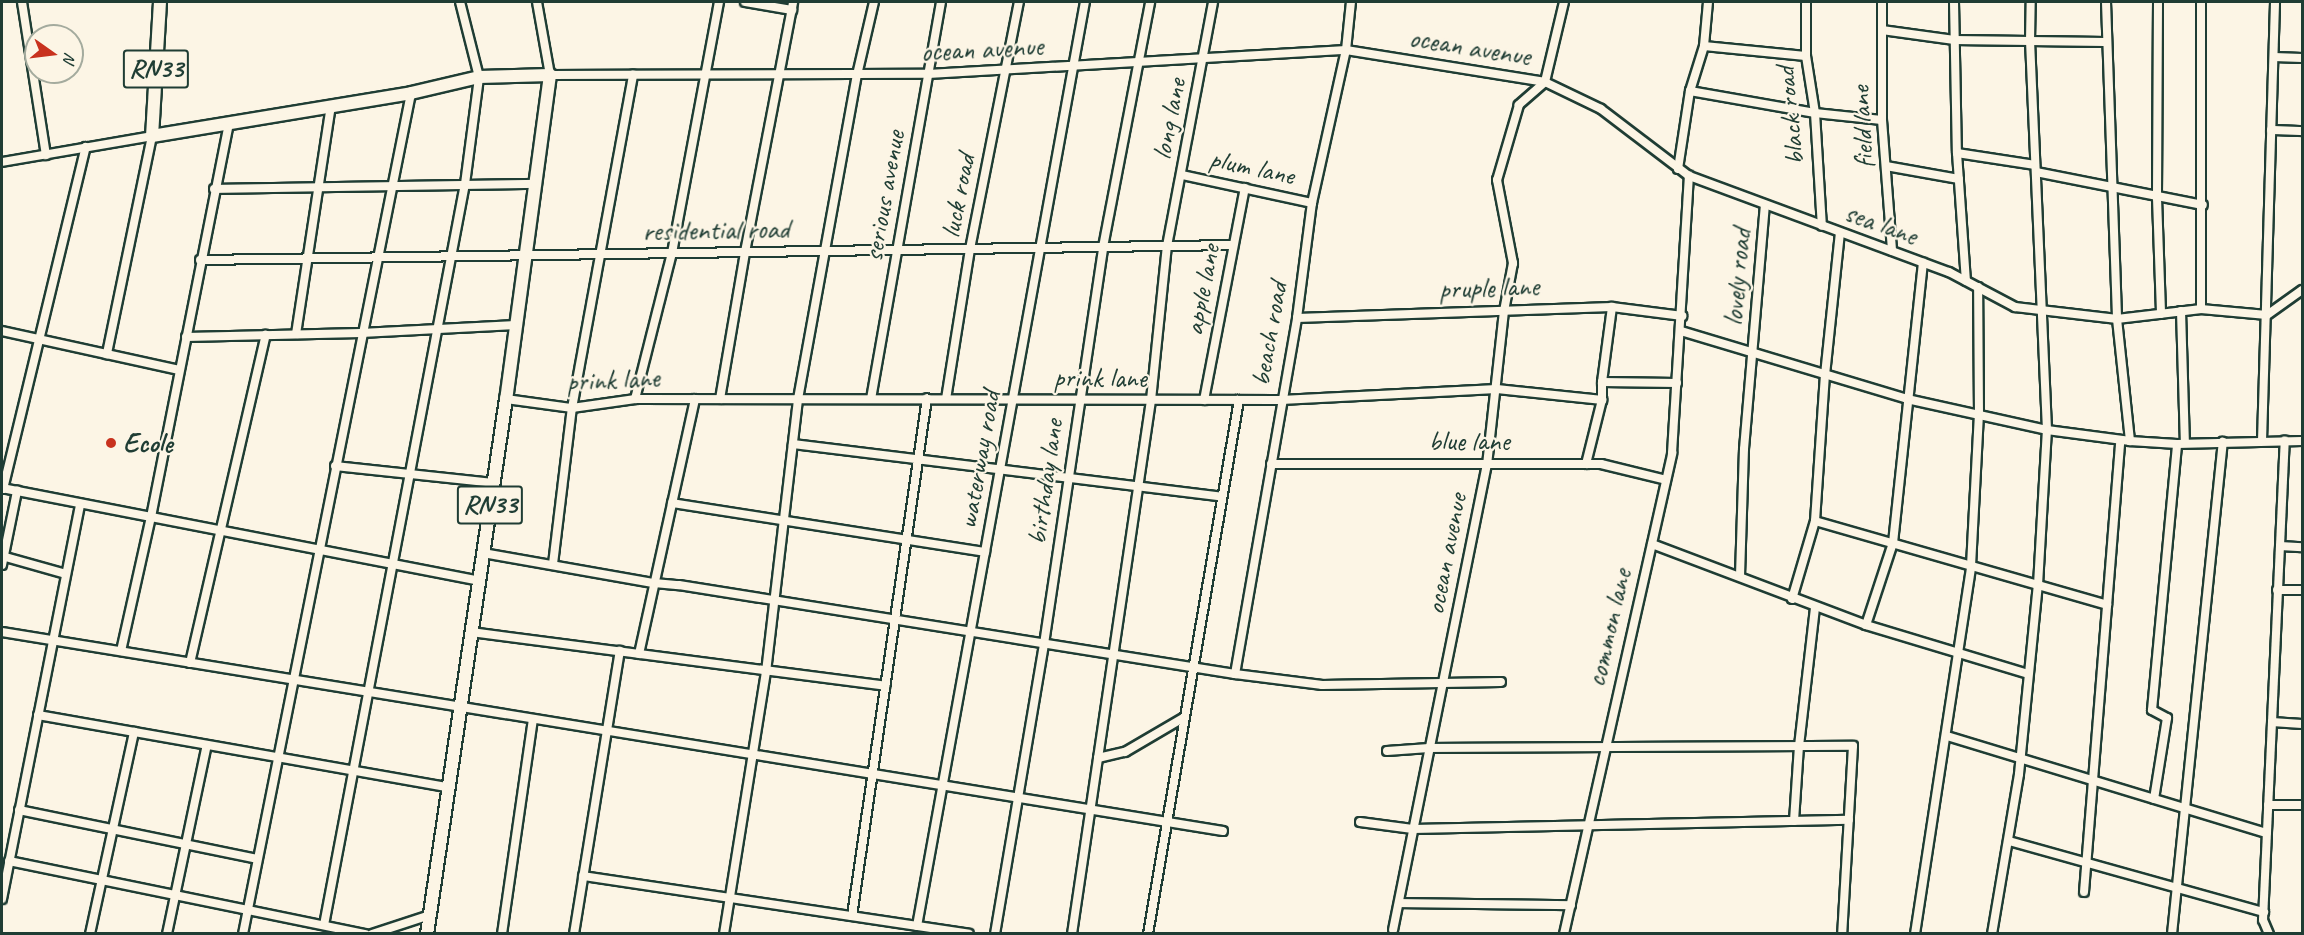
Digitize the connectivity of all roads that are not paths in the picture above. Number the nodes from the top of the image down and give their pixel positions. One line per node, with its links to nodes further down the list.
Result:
1 (22, 2): 57 (street)
2 (160, 2): 54 (main road, RN33)
3 (460, 2): 44 (street)
4 (537, 2): 39 (street, RN33)
5 (719, 2): 41 (street)
6 (745, 2): 24 (street)
7 (874, 2): 43 (street)
8 (941, 2): 38 (street, serious avenue)
9 (1019, 2): 37 (street, luck road)
10 (1085, 2): 36 (street, waterway road)
11 (1150, 2): 35 (street, birthday lane)
12 (1214, 2): 34 (street, long lane)
13 (1351, 2): 30 (street, beach road)
14 (1564, 2): 45 (street)
15 (1708, 2): 29 (street)
16 (1806, 2): 31 (street, black road)
17 (1882, 2): 25 (street, field lane)
18 (1954, 2): 26 (street)
19 (2031, 2): 27 (street)
20 (2106, 2): 28 (street)
21 (2157, 2): 72 (street)
22 (2201, 2): 75 (street)
23 (2275, 2): 32 (street)
24 (793, 6): 42 (street)
25 (1882, 30): 26 (street); 50 (street, field lane)
26 (1954, 40): 27 (street); 56 (street)
27 (2030, 41): 28 (street); 61 (street)
28 (2105, 42): 67 (street)
29 (1704, 46): 31 (street); 46 (street)
30 (1346, 50): 34 (street, ocean avenue); 45 (street, ocean avenue); 73 (street, beach road)
31 (1806, 56): 49 (street, black road)
32 (2274, 57): 33 (street); 52 (street)
33 (2302, 58)
34 (1204, 60): 35 (street, ocean avenue); 62 (street, long lane)
35 (1138, 62): 36 (street, ocean avenue); 80 (street, birthday lane)
36 (1073, 67): 37 (street, ocean avenue); 81 (street, waterway road)
37 (1005, 72): 38 (street, ocean avenue); 82 (street, luck road)
38 (928, 74): 43 (street, ocean avenue); 83 (street, serious avenue)
39 (550, 75): 40 (street, ocean avenue); 44 (main road, RN33); 66 (main road, RN33)
40 (633, 75): 41 (street, ocean avenue); 88 (street)
41 (704, 75): 42 (street, ocean avenue); 87 (street)
42 (780, 75): 43 (street, ocean avenue); 86 (street)
43 (857, 75): 84 (street)
44 (479, 77): 47 (main road, RN33); 65 (street)
45 (1545, 82): 60 (street, sea lane); 100 (street, ocean avenue)
46 (1690, 91): 49 (street); 60 (street)
47 (411, 93): 48 (main road, RN33); 68 (street)
48 (331, 106): 51 (main road, RN33); 69 (street)
49 (1815, 113): 50 (street); 76 (street, black road)
50 (1882, 120): 59 (street, field lane)
51 (229, 123): 54 (main road, RN33); 71 (street)
52 (2271, 129): 53 (street); 104 (street)
53 (2302, 131)
54 (152, 136): 55 (street); 118 (street)
55 (86, 147): 57 (street); 116 (street)
56 (1957, 153): 61 (street); 64 (street)
57 (46, 156): 58 (street)
58 (2, 162)
59 (1886, 166): 64 (street); 85 (street, field lane)
60 (1678, 169): 63 (street, sea lane)
61 (2036, 169): 67 (street); 101 (street)
62 (1182, 175): 70 (street, plum lane); 79 (street, long lane)
63 (1689, 176): 74 (street, sea lane); 105 (street, common lane)
64 (1959, 179): 95 (street)
65 (465, 184): 66 (street); 68 (street); 90 (street)
66 (537, 184): 89 (main road, RN33)
67 (2111, 185): 72 (street); 107 (street)
68 (390, 186): 69 (street); 91 (street)
69 (318, 187): 71 (street); 92 (street)
70 (1245, 188): 73 (street, plum lane); 78 (street, apple lane)
71 (214, 189): 93 (street)
72 (2157, 198): 75 (street); 103 (street)
73 (1312, 202): 106 (street, beach road)
74 (1765, 205): 76 (street, sea lane); 117 (street, lovely road)
75 (2203, 205): 99 (street)
76 (1822, 226): 77 (street, sea lane)
77 (1840, 233): 85 (street, sea lane); 120 (street)
78 (1233, 245): 79 (street, residential road); 135 (street, apple lane)
79 (1167, 246): 80 (street, residential road); 134 (street, long lane)
80 (1103, 247): 81 (street, residential road); 139 (street, birthday lane)
81 (1041, 248): 82 (street, residential road); 133 (street, waterway road)
82 (970, 249): 83 (street, residential road); 131 (street, luck road)
83 (897, 250): 84 (street, residential road); 130 (street, serious avenue)
84 (826, 251): 86 (street, residential road); 129 (street)
85 (1892, 251): 94 (street, sea lane)
86 (745, 252): 87 (street, residential road); 128 (street)
87 (672, 253): 88 (street, residential road); 126 (street)
88 (599, 254): 89 (street, residential road); 140 (street)
89 (526, 255): 90 (street, residential road); 108 (main road, RN33)
90 (451, 256): 91 (street, residential road); 109 (street)
91 (376, 257): 92 (street, residential road); 112 (street)
92 (307, 258): 93 (street, residential road); 113 (street)
93 (200, 260): 115 (street)
94 (1923, 263): 95 (street, sea lane); 132 (street)
95 (1966, 281): 96 (street, sea lane)
96 (1978, 287): 101 (street, sea lane); 141 (street)
97 (2302, 290): 104 (street)
98 (1612, 307): 100 (street, pruple lane); 105 (street, pruple lane); 121 (street)
99 (2201, 309): 102 (street, sea lane); 104 (street, sea lane)
100 (1504, 311): 106 (street, pruple lane); 123 (street, ocean avenue)
101 (2044, 311): 107 (street, sea lane); 142 (street)
102 (2181, 311): 103 (street, sea lane); 149 (street)
103 (2161, 314): 107 (street, sea lane)
104 (2267, 315): 145 (street)
105 (1682, 316): 111 (street, common lane)
106 (1297, 318): 137 (street, beach road)
107 (2117, 319): 144 (street)
108 (516, 325): 109 (street); 125 (main road, RN33)
109 (437, 329): 112 (street); 157 (street)
110 (2, 331): 116 (street)
111 (1681, 331): 117 (street); 122 (street, common lane)
112 (362, 333): 113 (street); 155 (street)
113 (296, 334): 114 (street)
114 (266, 335): 115 (street); 170 (street)
115 (186, 337): 119 (street)
116 (39, 339): 118 (street); 162 (street)
117 (1752, 353): 120 (street); 185 (street, lovely road)
118 (107, 354): 119 (street)
119 (179, 370): 167 (street)
120 (1825, 375): 132 (street); 169 (street)
121 (1602, 382): 122 (street); 138 (street)
122 (1677, 382): 159 (street, common lane)
123 (1497, 389): 137 (street, prink lane); 138 (street, prink lane); 153 (street, ocean avenue)
124 (927, 398): 130 (street, prink lane); 131 (street, prink lane); 151 (street)
125 (506, 399): 140 (street, prink lane); 160 (main road, RN33)
126 (635, 399): 127 (street, prink lane); 140 (street, prink lane)
127 (695, 399): 128 (street, prink lane); 165 (street)
128 (720, 399): 129 (street, prink lane)
129 (798, 399): 130 (street, prink lane); 150 (street)
130 (871, 399)
131 (946, 399): 133 (street, prink lane)
132 (1906, 399): 141 (street); 172 (street)
133 (1013, 400): 139 (street, prink lane); 156 (street, waterway road)
134 (1151, 400): 135 (street, prink lane); 139 (street, prink lane); 161 (street, long lane)
135 (1204, 400): 136 (street, prink lane)
136 (1239, 400): 137 (street, prink lane); 164 (street)
137 (1281, 400): 152 (street, beach road)
138 (1602, 400): 154 (street)
139 (1080, 401): 158 (street, birthday lane)
140 (572, 408): 181 (street)
141 (1979, 415): 142 (street); 183 (street)
142 (2048, 430): 143 (street); 188 (street)
143 (2120, 440): 144 (street); 193 (street)
144 (2130, 441): 149 (street)
145 (2262, 441): 146 (street); 148 (street)
146 (2285, 441): 147 (street); 174 (street)
147 (2302, 441)
148 (2223, 442): 149 (street); 244 (street)
149 (2181, 443): 241 (street)
150 (793, 444): 151 (street); 168 (street)
151 (918, 459): 156 (street); 171 (street)
152 (1271, 464): 153 (street, blue lane); 210 (street, beach road)
153 (1487, 464): 154 (street, blue lane); 214 (street, ocean avenue)
154 (1586, 464): 159 (street, blue lane)
155 (335, 466): 157 (street); 176 (street)
156 (1000, 469): 158 (street); 177 (street, waterway road)
157 (410, 474): 160 (street); 180 (street)
158 (1069, 478): 161 (street); 201 (street, birthday lane)
159 (1666, 480): 173 (street, common lane)
160 (493, 483): 178 (main road, RN33)
161 (1138, 486): 164 (street); 205 (street, long lane)
162 (2, 489): 163 (street)
163 (17, 491): 166 (street); 179 (street)
164 (1222, 496): 208 (street)
165 (672, 503): 168 (street); 187 (street)
166 (80, 504): 167 (street); 184 (street)
167 (151, 517): 170 (street); 202 (street)
168 (784, 520): 171 (street); 192 (street)
169 (1815, 521): 172 (street); 191 (street)
170 (221, 531): 176 (street); 207 (street)
171 (906, 540): 177 (street); 195 (street)
172 (1893, 543): 183 (street); 196 (street)
173 (1652, 544): 185 (street); 228 (street, common lane)
174 (2280, 546): 175 (street); 189 (street)
175 (2302, 547)
176 (319, 550): 180 (street); 212 (street)
177 (985, 552): 199 (street, waterway road)
178 (483, 553): 181 (street); 186 (main road, RN33)
179 (2, 556): 182 (street); 184 (street)
180 (393, 564): 186 (street); 216 (street)
181 (553, 564): 187 (street)
182 (2, 565)
183 (1971, 566): 188 (street); 206 (street)
184 (66, 574): 200 (street)
185 (1740, 576): 191 (street)
186 (479, 581): 198 (main road, RN33)
187 (654, 583): 192 (street); 204 (street)
188 (2038, 585): 193 (street); 211 (street)
189 (2277, 590): 190 (street); 221 (street)
190 (2302, 590)
191 (1792, 598): 194 (street)
192 (775, 600): 195 (street); 209 (street)
193 (2107, 605): 237 (street)
194 (1815, 607): 196 (street); 227 (street)
195 (895, 620): 199 (street); 215 (street)
196 (1866, 625): 206 (street)
197 (2, 632): 200 (street)
198 (471, 632): 203 (street); 217 (main road, RN33)
199 (970, 632): 201 (street); 238 (street, waterway road)
200 (53, 640): 202 (street); 218 (street)
201 (1044, 644): 205 (street); 240 (street, birthday lane)
202 (121, 651): 207 (street)
203 (620, 651): 204 (street); 223 (street)
204 (639, 654): 209 (street)
205 (1113, 655): 208 (street); 233 (street, long lane)
206 (1958, 655): 211 (street); 225 (street)
207 (190, 663): 212 (street)
208 (1192, 667): 210 (street); 220 (street)
209 (766, 672): 215 (street); 231 (street)
210 (1235, 674): 214 (street)
211 (2028, 674): 234 (street)
212 (293, 679): 216 (street); 232 (street)
213 (1501, 682): 214 (street)
214 (1442, 683): 229 (street, ocean avenue)
215 (885, 686): 236 (street)
216 (369, 692): 217 (street); 235 (street)
217 (460, 706): 219 (street); 239 (main road, RN33)
218 (38, 715): 224 (street); 245 (street)
219 (533, 718): 223 (street); 283 (street)
220 (1183, 718): 233 (street); 249 (street)
221 (2272, 722): 222 (street); 242 (street)
222 (2302, 724)
223 (605, 730): 231 (street); 261 (street)
224 (134, 732): 226 (street); 252 (street)
225 (1947, 736): 234 (street); 292 (street)
226 (207, 745): 232 (street); 257 (street)
227 (1799, 746): 228 (street); 247 (street); 248 (street)
228 (1605, 747): 229 (street); 251 (street, common lane)
229 (1430, 748): 230 (street); 253 (street, ocean avenue)
230 (1387, 751)
231 (753, 754): 236 (street); 266 (street)
232 (278, 757): 235 (street); 258 (street)
233 (1098, 758): 246 (street, long lane)
234 (2020, 758): 237 (street); 256 (street)
235 (354, 771): 239 (street); 274 (street)
236 (873, 774): 238 (street); 273 (street)
237 (2093, 780): 241 (street); 260 (street)
238 (942, 786): 240 (street); 275 (street, waterway road)
239 (448, 787): 272 (main road, RN33)
240 (1018, 798): 246 (street); 287 (street, birthday lane)
241 (2154, 799): 244 (street)
242 (2268, 805): 243 (street); 255 (street)
243 (2302, 805)
244 (2185, 808): 255 (street); 263 (street)
245 (19, 810): 252 (street); 259 (street)
246 (1090, 810): 249 (street); 288 (street, long lane)
247 (1849, 820): 248 (street); 291 (street)
248 (1794, 821): 251 (street)
249 (1165, 822): 254 (street); 289 (street)
250 (1360, 822): 253 (street)
251 (1588, 825): 253 (street); 269 (street, common lane)
252 (112, 829): 257 (street); 262 (street)
253 (1413, 829): 268 (street, ocean avenue)
254 (1223, 831)
255 (2267, 833): 271 (street)
256 (2009, 841): 260 (street); 293 (street)
257 (186, 844): 258 (street); 265 (street)
258 (257, 859): 270 (street)
259 (9, 861): 262 (street); 267 (street)
260 (2086, 862): 263 (street); 264 (street)
261 (583, 876): 266 (street); 284 (street)
262 (101, 880): 265 (street); 277 (street)
263 (2177, 888): 271 (street); 294 (street)
264 (2084, 892)
265 (175, 895): 270 (street); 278 (street)
266 (730, 898): 273 (street); 285 (street)
267 (2, 899)
268 (1399, 903): 269 (street); 276 (street, ocean avenue)
269 (1571, 905): 290 (street, common lane)
270 (247, 909): 274 (street); 279 (street)
271 (2264, 912): 295 (street)
272 (430, 915): 281 (street); 282 (main road, RN33)
273 (852, 916): 275 (street)
274 (324, 925): 280 (street)
275 (917, 926): 286 (street)
276 (1393, 930)
277 (90, 933)
278 (167, 933)
279 (243, 933)
280 (366, 933)
281 (372, 933)
282 (427, 933)
283 (502, 933)
284 (574, 933)
285 (724, 933)
286 (969, 933)
287 (995, 933)
288 (1072, 933)
289 (1148, 933)
290 (1564, 933)
291 (1842, 933)
292 (1916, 933)
293 (1992, 933)
294 (2172, 933)
295 (2269, 933)

